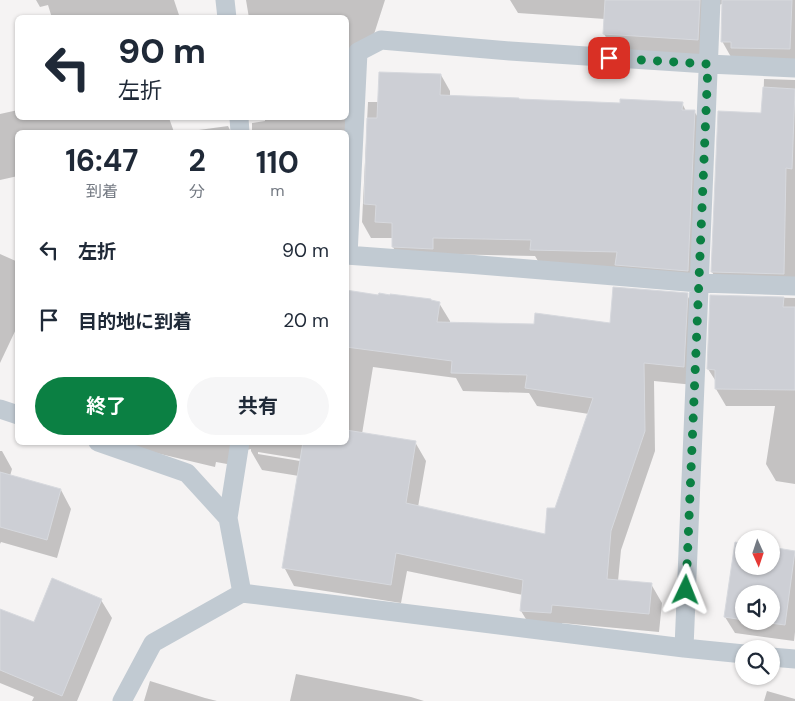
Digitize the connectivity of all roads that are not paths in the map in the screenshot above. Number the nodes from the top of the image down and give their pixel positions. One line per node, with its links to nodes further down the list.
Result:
1 (225, 0): 3 (lane)
2 (711, 0): 4 (lane)
3 (226, 15)
4 (708, 64): 5 (lane); 6 (lane); 8 (lane)
5 (795, 68)
6 (349, 218)
7 (349, 255): 8 (lane)
8 (698, 284): 9 (lane); 16 (lane)
9 (795, 286)
10 (0, 409): 11 (lane)
11 (15, 414)
12 (107, 445): 14 (lane)
13 (240, 445): 14 (lane)
14 (228, 518): 15 (lane)
15 (242, 593): 16 (lane); 20 (lane)
16 (684, 648): 17 (lane)
17 (735, 653)
18 (780, 658): 19 (lane)
19 (795, 659)
20 (122, 701)

